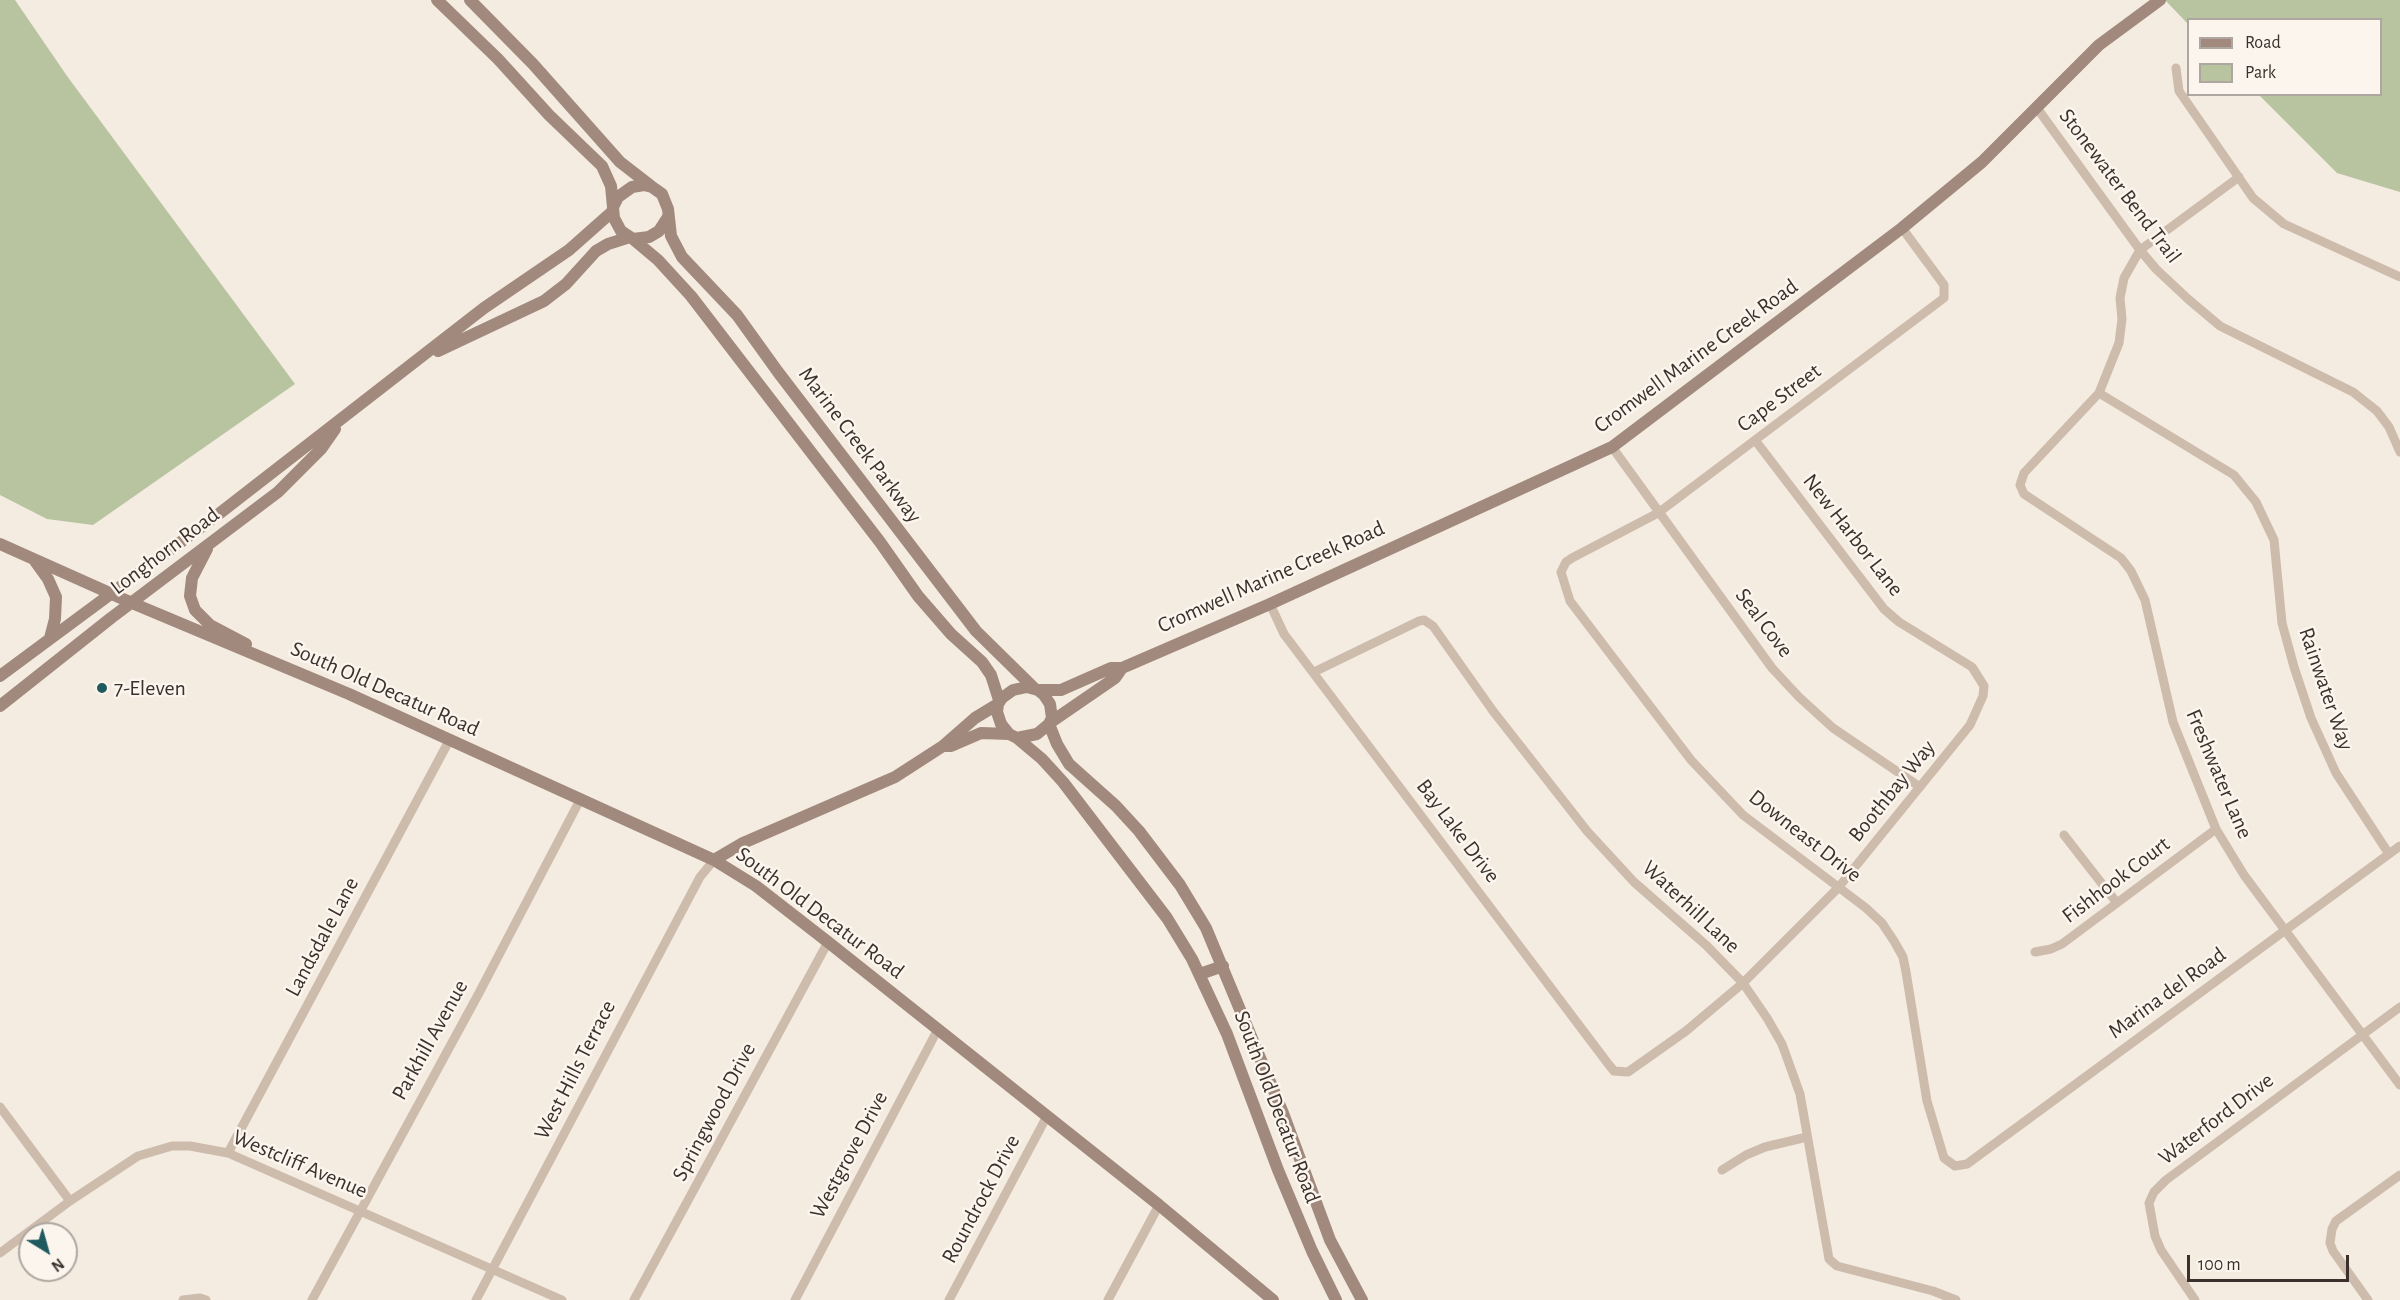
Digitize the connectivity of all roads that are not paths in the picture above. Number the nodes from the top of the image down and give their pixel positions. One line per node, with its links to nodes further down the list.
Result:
1 (437, 0): 8 (main road)
2 (470, 0): 7 (main road)
3 (2160, 0): 5 (main road, Cromwell Marine Creek Road)
4 (2176, 68): 6 (street)
5 (2037, 108): 10 (main road, Cromwell Marine Creek Road); 12 (street, Stonewater Bend Trail)
6 (2239, 177): 12 (street); 13 (street)
7 (652, 187): 8 (main road); 9 (main road)
8 (613, 209): 11 (main road); 14 (main road, Longhorn Road)
9 (668, 217): 11 (main road); 34 (main road, Marine Creek Parkway)
10 (1902, 228): 17 (street, Cape Street); 18 (main road, Cromwell Marine Creek Road)
11 (632, 238): 14 (main road, Longhorn Road); 35 (main road, Marine Creek Parkway)
12 (2140, 250): 15 (street); 19 (street, Stonewater Bend Trail)
13 (2400, 277)
14 (420, 359): 16 (main road, Longhorn Road)
15 (2099, 393): 43 (street, Freshwater Lane); 46 (street, Rainwater Way)
16 (343, 418): 22 (main road, Longhorn Road); 25 (main road, Longhorn Road)
17 (1755, 440): 20 (street, Cape Street); 33 (street, New Harbor Lane)
18 (1612, 447): 20 (street, Seal Cove); 27 (main road, Cromwell Marine Creek Road)
19 (2400, 452)
20 (1658, 513): 24 (street, Cape Street); 41 (street, Seal Cove)
21 (0, 544): 23 (main road, South Old Decatur Road)
22 (211, 544): 26 (main road, Longhorn Road); 32 (main road)
23 (34, 560): 25 (main road, South Old Decatur Road); 28 (main road)
24 (1563, 567): 48 (street, Downeast Drive)
25 (111, 593): 26 (main road, South Old Decatur Road); 28 (main road, Longhorn Road)
26 (132, 603): 32 (main road, South Old Decatur Road); 36 (main road, Longhorn Road)
27 (1270, 604): 29 (main road, Cromwell Marine Creek Road); 30 (street, Bay Lake Drive)
28 (50, 638): 31 (main road, Longhorn Road)
29 (1122, 668): 34 (main road, Cromwell Marine Creek Road); 37 (main road, Cromwell Marine Creek Road)
30 (1314, 672): 55 (street, Waterhill Lane); 59 (street, Bay Lake Drive)
31 (0, 676)
32 (315, 681): 39 (main road, South Old Decatur Road)
33 (1984, 686): 41 (street, Boothbay Way)
34 (1036, 689): 35 (main road); 37 (main road)
35 (999, 702): 38 (main road); 40 (main road)
36 (0, 706)
37 (1050, 723): 38 (main road); 53 (main road, South Old Decatur Road)
38 (1013, 736): 40 (main road); 54 (main road, South Old Decatur Road)
39 (450, 740): 42 (main road, South Old Decatur Road); 64 (street, Landsdale Lane)
40 (943, 746): 47 (main road)
41 (1920, 787): 48 (street, Boothbay Way)
42 (581, 798): 47 (main road, South Old Decatur Road); 70 (street, Parkhill Avenue)
43 (2216, 829): 49 (street, Fishhook Court); 50 (street, Freshwater Lane)
44 (2064, 835): 49 (street)
45 (2400, 846): 46 (street, Marina del Road)
46 (2389, 854): 50 (street, Marina del Road)
47 (714, 860): 51 (main road, South Old Decatur Road); 72 (street, West Hills Terrace)
48 (1838, 888): 55 (street, Boothbay Way); 65 (street, Downeast Drive)
49 (2117, 903): 52 (street, Fishhook Court)
50 (2284, 931): 58 (street, Freshwater Lane); 65 (street, Marina del Road)
51 (828, 942): 57 (main road, South Old Decatur Road); 80 (street, Springwood Drive)
52 (2035, 952)
53 (1223, 966): 54 (main road); 73 (main road, South Old Decatur Road)
54 (1200, 974): 84 (main road, South Old Decatur Road)
55 (1743, 983): 59 (street, Boothbay Way); 63 (street, Waterhill Lane)
56 (2400, 1007): 58 (street, Waterford Drive)
57 (938, 1029): 62 (main road, South Old Decatur Road); 81 (street, Westgrove Drive)
58 (2362, 1035): 60 (street, Freshwater Lane); 86 (street, Waterford Drive)
59 (1624, 1073)
60 (2400, 1085)
61 (0, 1107): 68 (street)
62 (1047, 1116): 69 (main road, South Old Decatur Road); 82 (street, Roundrock Drive)
63 (1807, 1137): 66 (street); 85 (street, Waterhill Lane)
64 (228, 1153): 68 (street, Westcliff Avenue); 70 (street, Westcliff Avenue)
65 (1954, 1166)
66 (1722, 1170)
67 (2400, 1174): 87 (street)
68 (70, 1201): 71 (street, Westcliff Avenue)
69 (1159, 1205): 74 (main road, South Old Decatur Road); 83 (street)
70 (360, 1210): 72 (street, Westcliff Avenue); 77 (street, Parkhill Avenue)
71 (0, 1253)
72 (494, 1269): 78 (street, West Hills Terrace); 79 (street, Westcliff Avenue)
73 (1358, 1295): 84 (main road)
74 (1269, 1298)
75 (183, 1300): 76 (street)
76 (206, 1300)
77 (312, 1300)
78 (476, 1300)
79 (562, 1300)
80 (634, 1300)
81 (795, 1300)
82 (949, 1300)
83 (1108, 1300)
84 (1335, 1300)
85 (1956, 1300)
86 (2195, 1300)
87 (2368, 1300)

